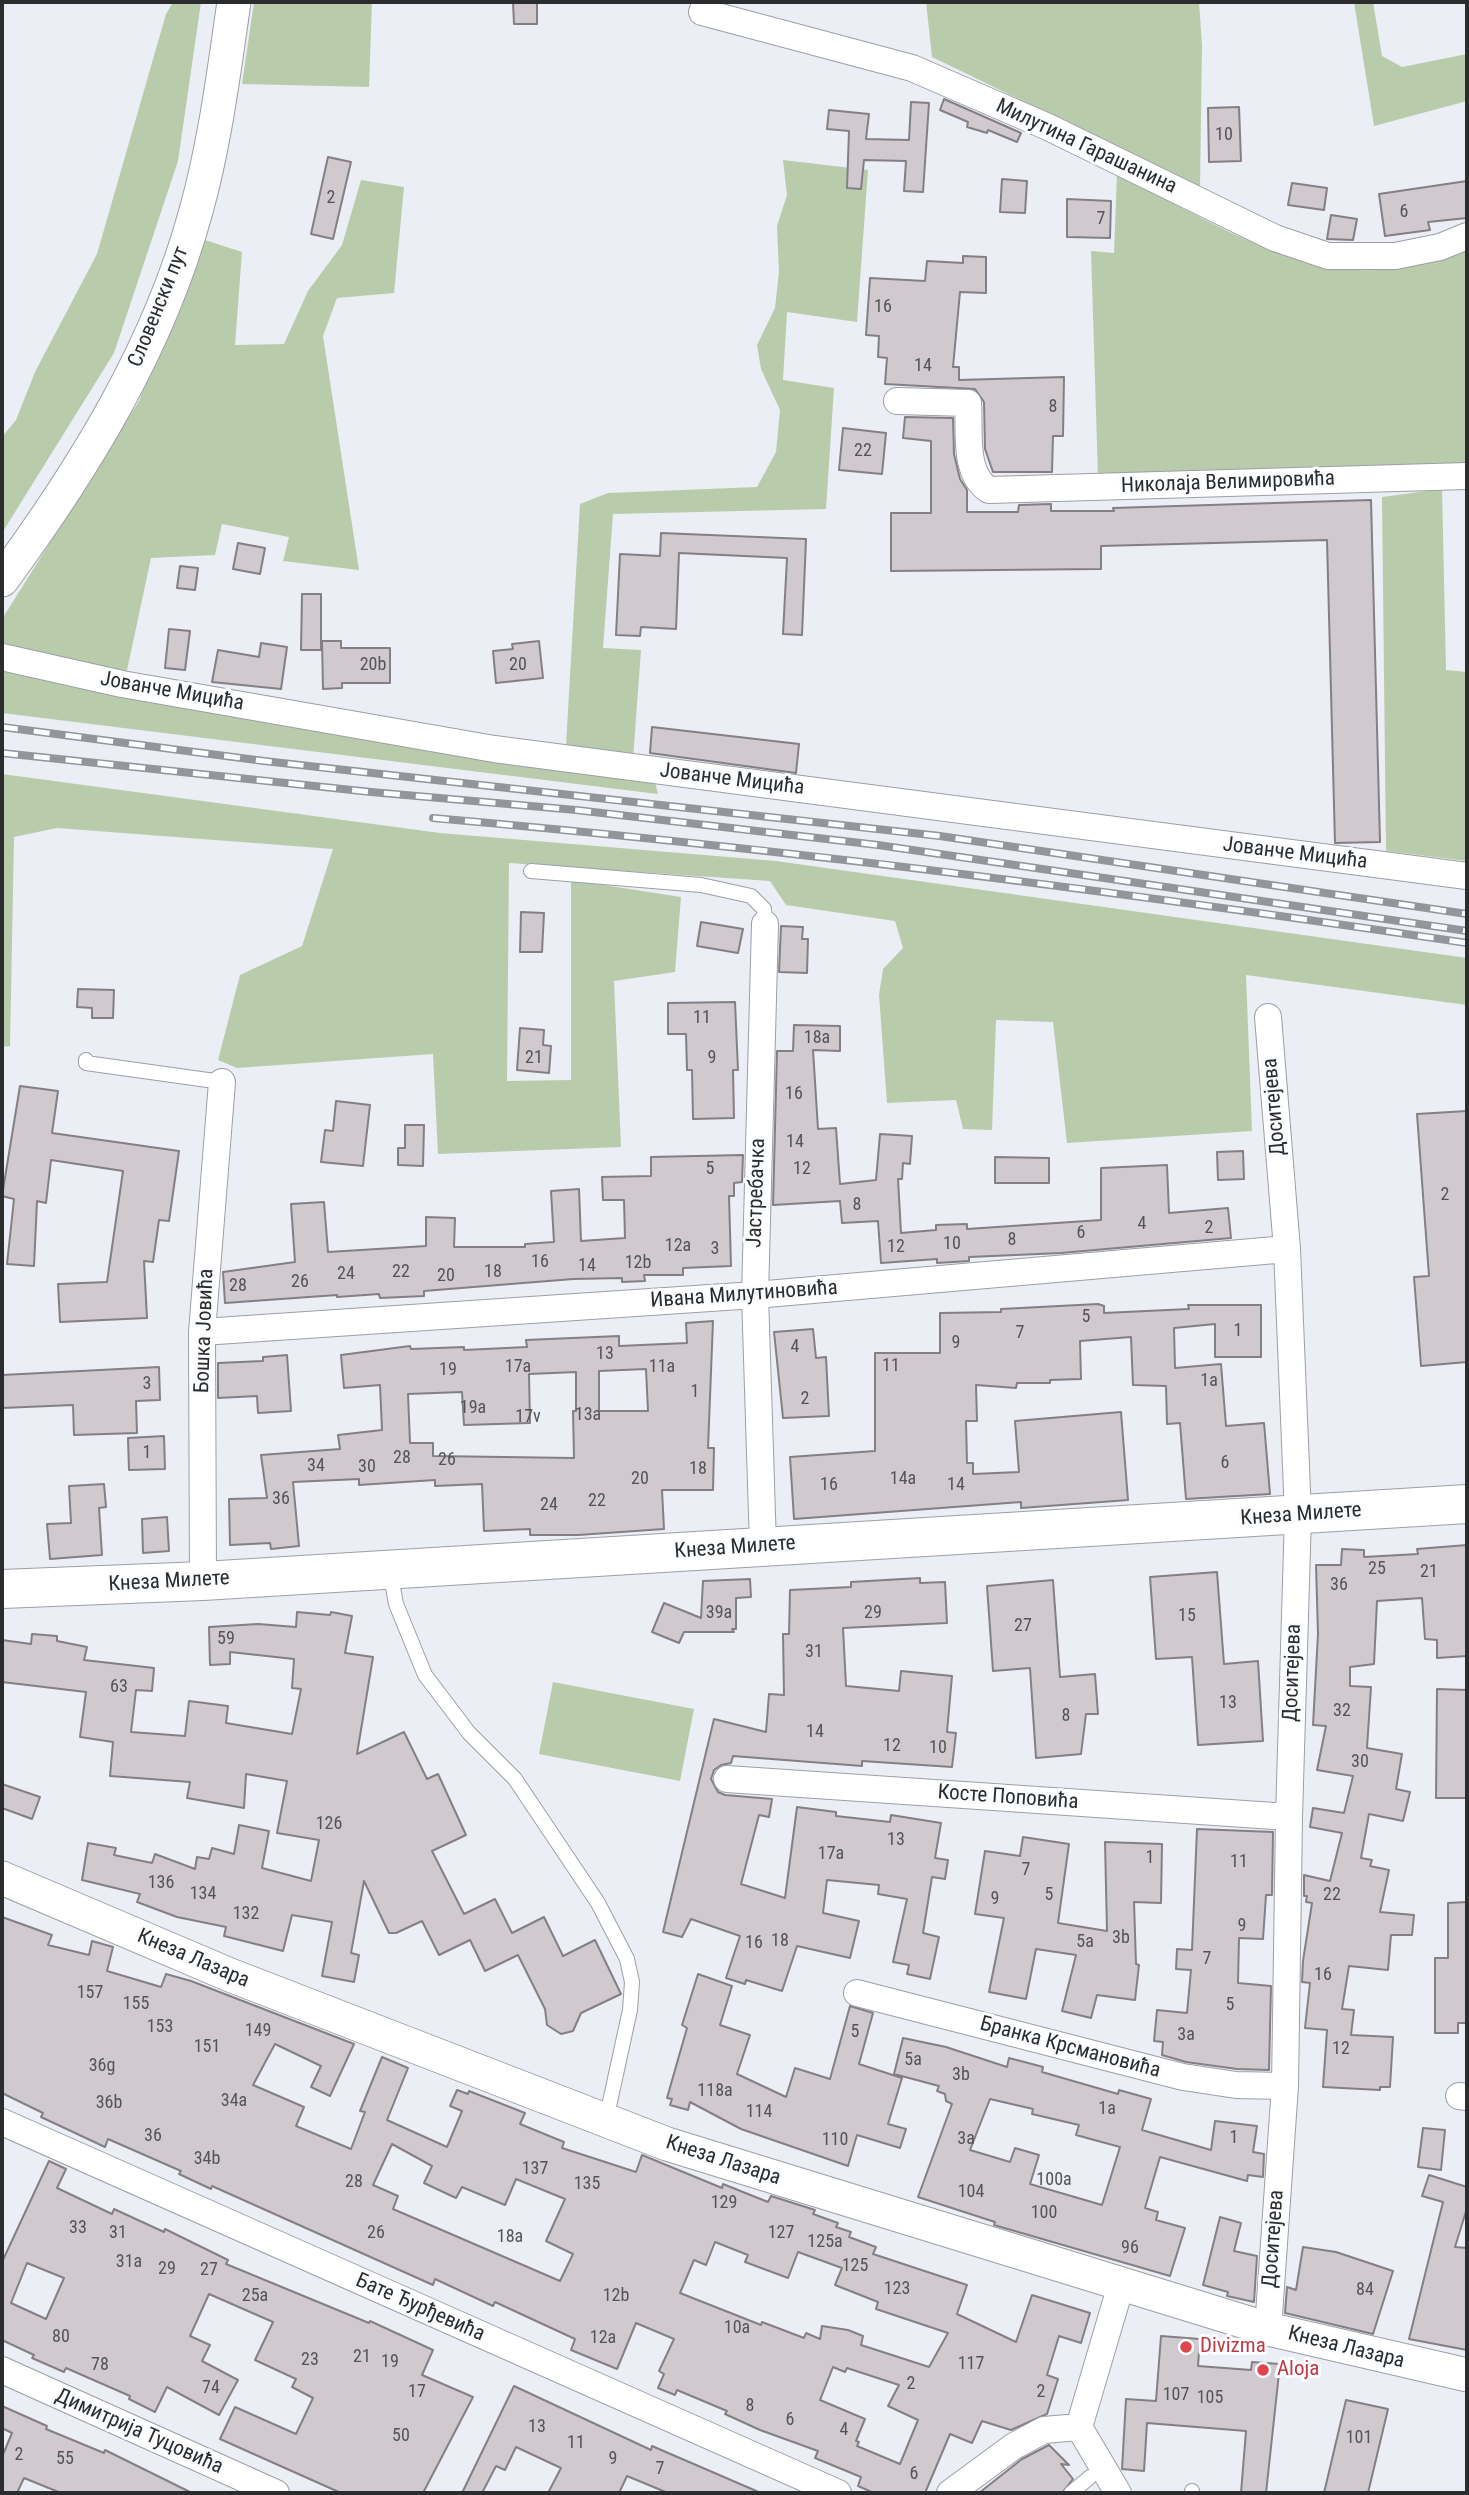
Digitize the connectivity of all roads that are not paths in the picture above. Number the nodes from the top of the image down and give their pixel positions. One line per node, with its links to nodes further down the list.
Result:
1 (234, 2): 6 (street, Словенски пут)
2 (702, 12): 3 (street, Милутина Гарашанина)
3 (1467, 236)
4 (897, 401): 5 (street, Николаја Велимировића)
5 (1467, 476)
6 (10, 569)
7 (2, 657): 9 (street, Јованче Мицића)
8 (531, 871): 10 (lane)
9 (1467, 876)
10 (765, 924): 15 (street, Јастребачка)
11 (1268, 1017): 14 (street, Доситејева)
12 (86, 1060): 13 (lane)
13 (222, 1082): 16 (street, Бошка Јовића)
14 (1287, 1249): 15 (street, Ивана Милутиновића); 18 (street, Доситејева)
15 (755, 1295): 16 (street, Ивана Милутиновића); 19 (street, Јастребачка)
16 (202, 1332): 21 (street, Бошка Јовића)
17 (1467, 1504): 18 (main road, Кнеза Милете)
18 (1298, 1515): 19 (main road, Кнеза Милете); 24 (street, Доситејева)
19 (763, 1546): 20 (main road, Кнеза Милете)
20 (390, 1569): 21 (main road, Кнеза Милете); 28 (lane)
21 (203, 1581): 22 (main road, Кнеза Милете)
22 (2, 1589)
23 (727, 1779): 24 (street, Косте Поповића)
24 (1289, 1817): 27 (street, Доситејева)
25 (2, 1878): 28 (street, Кнеза Лазара)
26 (857, 1993): 27 (street, Бранка Крсмановића)
27 (1285, 2086): 31 (street, Доситејева)
28 (606, 2120): 30 (street, Кнеза Лазара)
29 (2, 2122): 37 (street, Бате Ђурђевића)
30 (1121, 2285): 31 (street, Кнеза Лазара); 34 (street)
31 (1268, 2329): 33 (street, Кнеза Лазара)
32 (2, 2370): 36 (street, Димитрија Туцовића)
33 (1467, 2375)
34 (1079, 2427): 38 (street); 40 (street)
35 (1090, 2477): 39 (lane)
36 (276, 2493)
37 (838, 2493)
38 (950, 2493)
39 (1071, 2493)
40 (1118, 2493)

